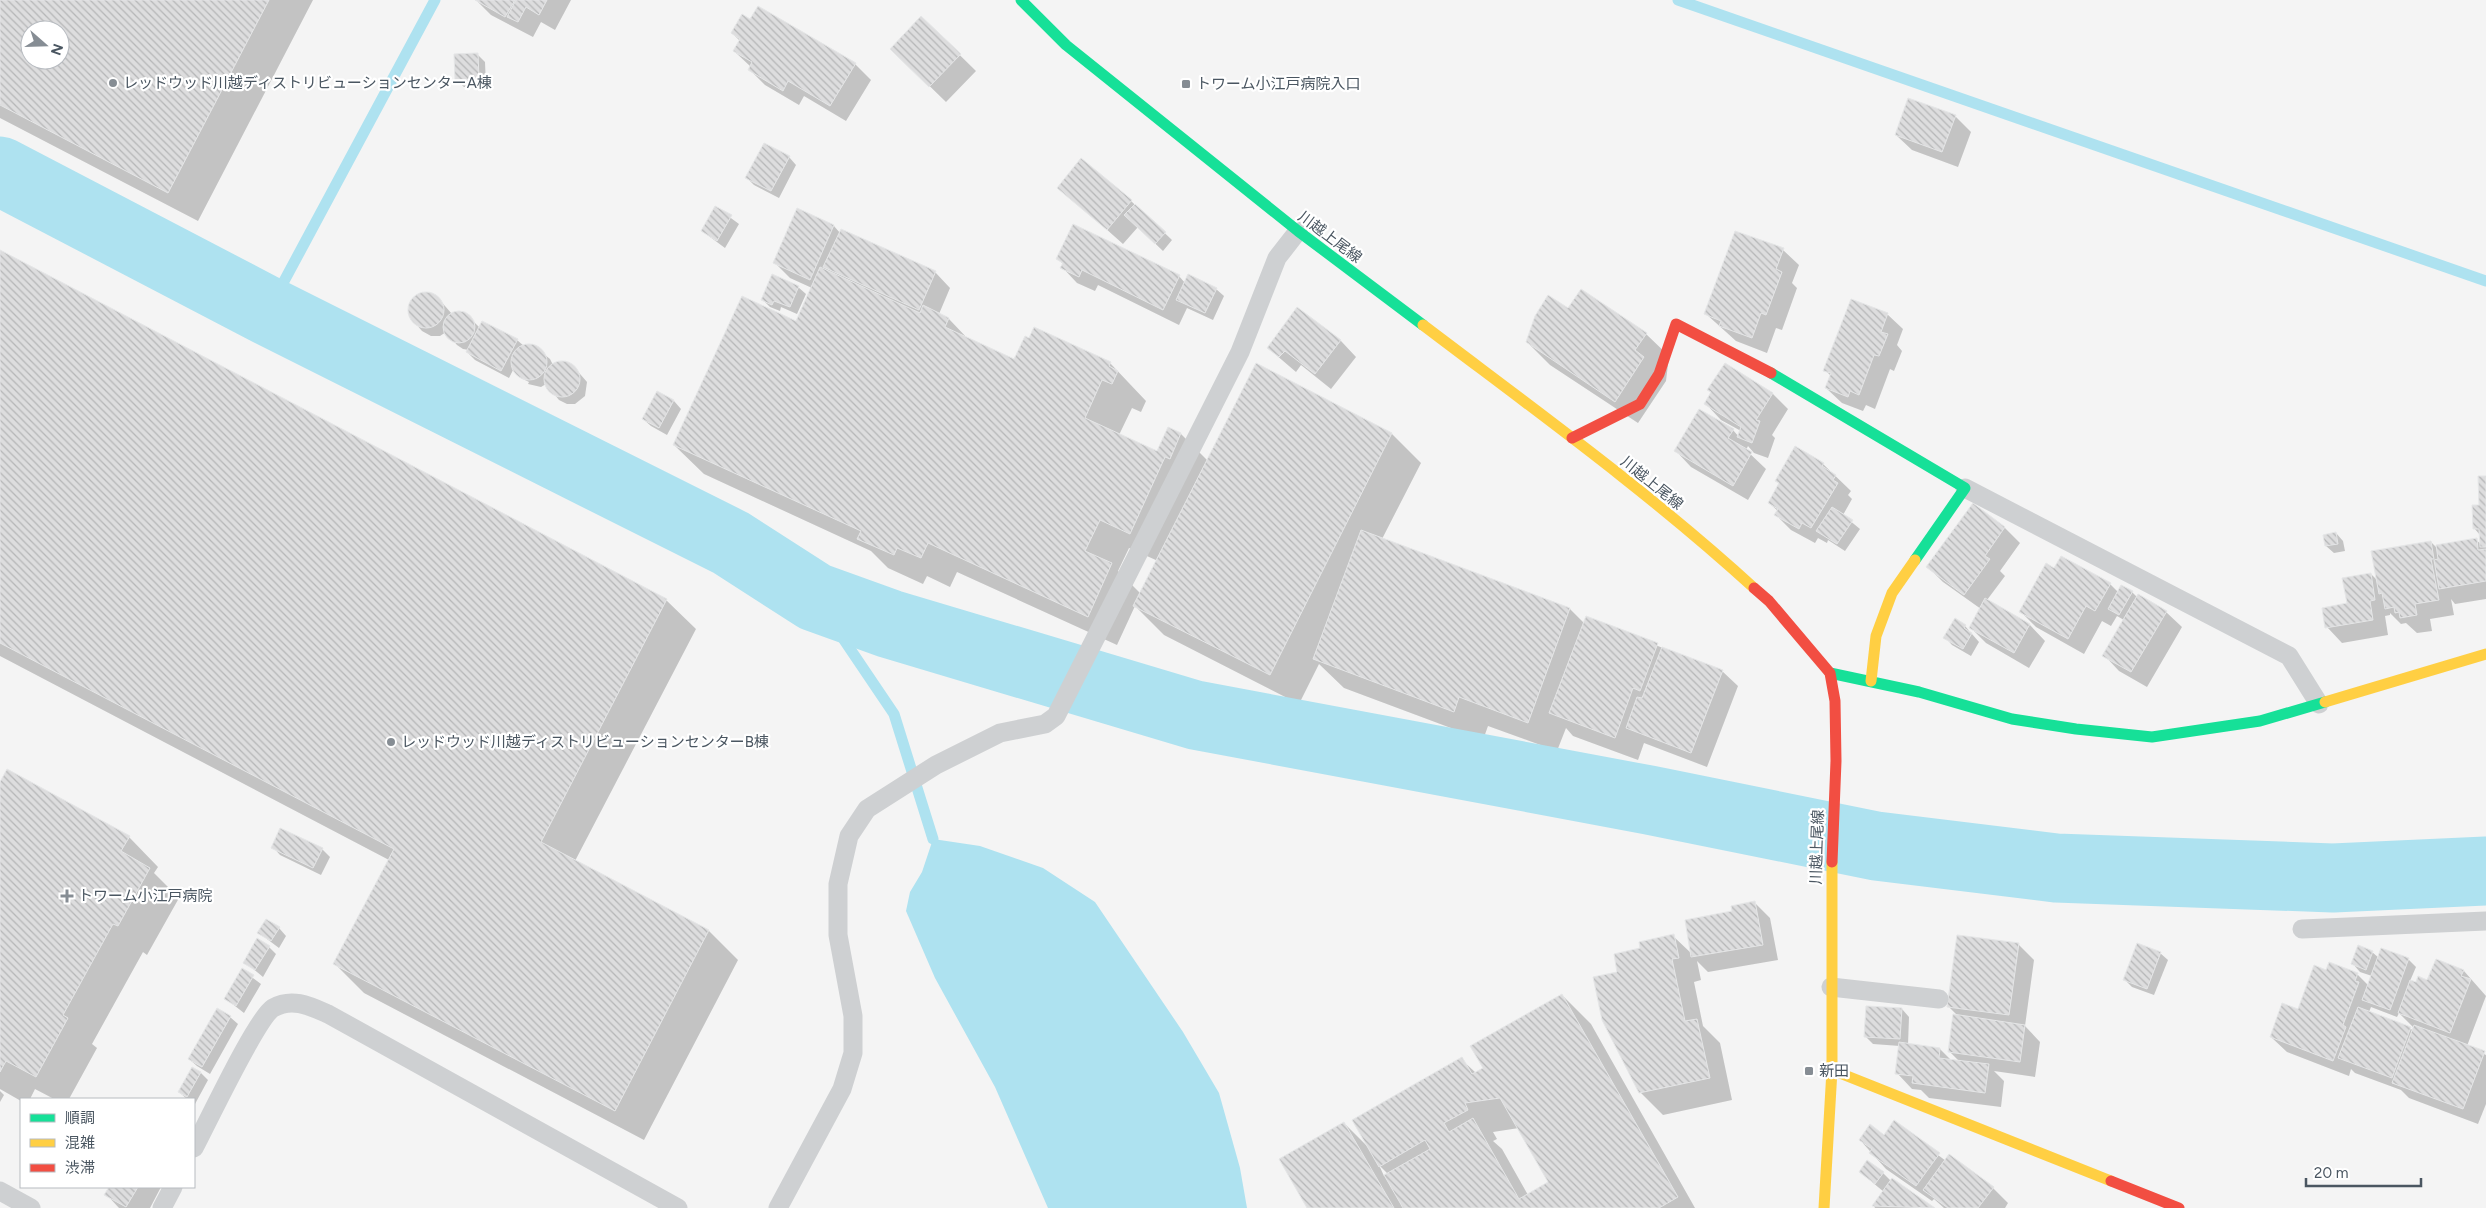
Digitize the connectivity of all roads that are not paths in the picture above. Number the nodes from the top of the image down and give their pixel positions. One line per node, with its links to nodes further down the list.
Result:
1 (1021, 0): 2 (street, 川越上尾線)
2 (1298, 231): 3 (street, 川越上尾線); 21 (lane)
3 (1572, 438): 4 (street); 6 (street, 川越上尾線)
4 (1964, 488): 7 (street); 8 (lane)
5 (2486, 654): 8 (street)
6 (1830, 673): 7 (street); 11 (street, 川越上尾線)
7 (1871, 681): 8 (street)
8 (2319, 704)
9 (2486, 921): 10 (lane)
10 (2302, 929)
11 (1831, 987): 12 (lane); 13 (street, 川越上尾線)
12 (1939, 999)
13 (1832, 1070): 17 (street); 22 (street, 川越上尾線)
14 (195, 1146): 20 (lane)
15 (172, 1188): 19 (lane)
16 (0, 1191): 18 (lane)
17 (2172, 1207)
18 (31, 1208)
19 (162, 1208)
20 (678, 1208)
21 (778, 1208)
22 (1824, 1208)

